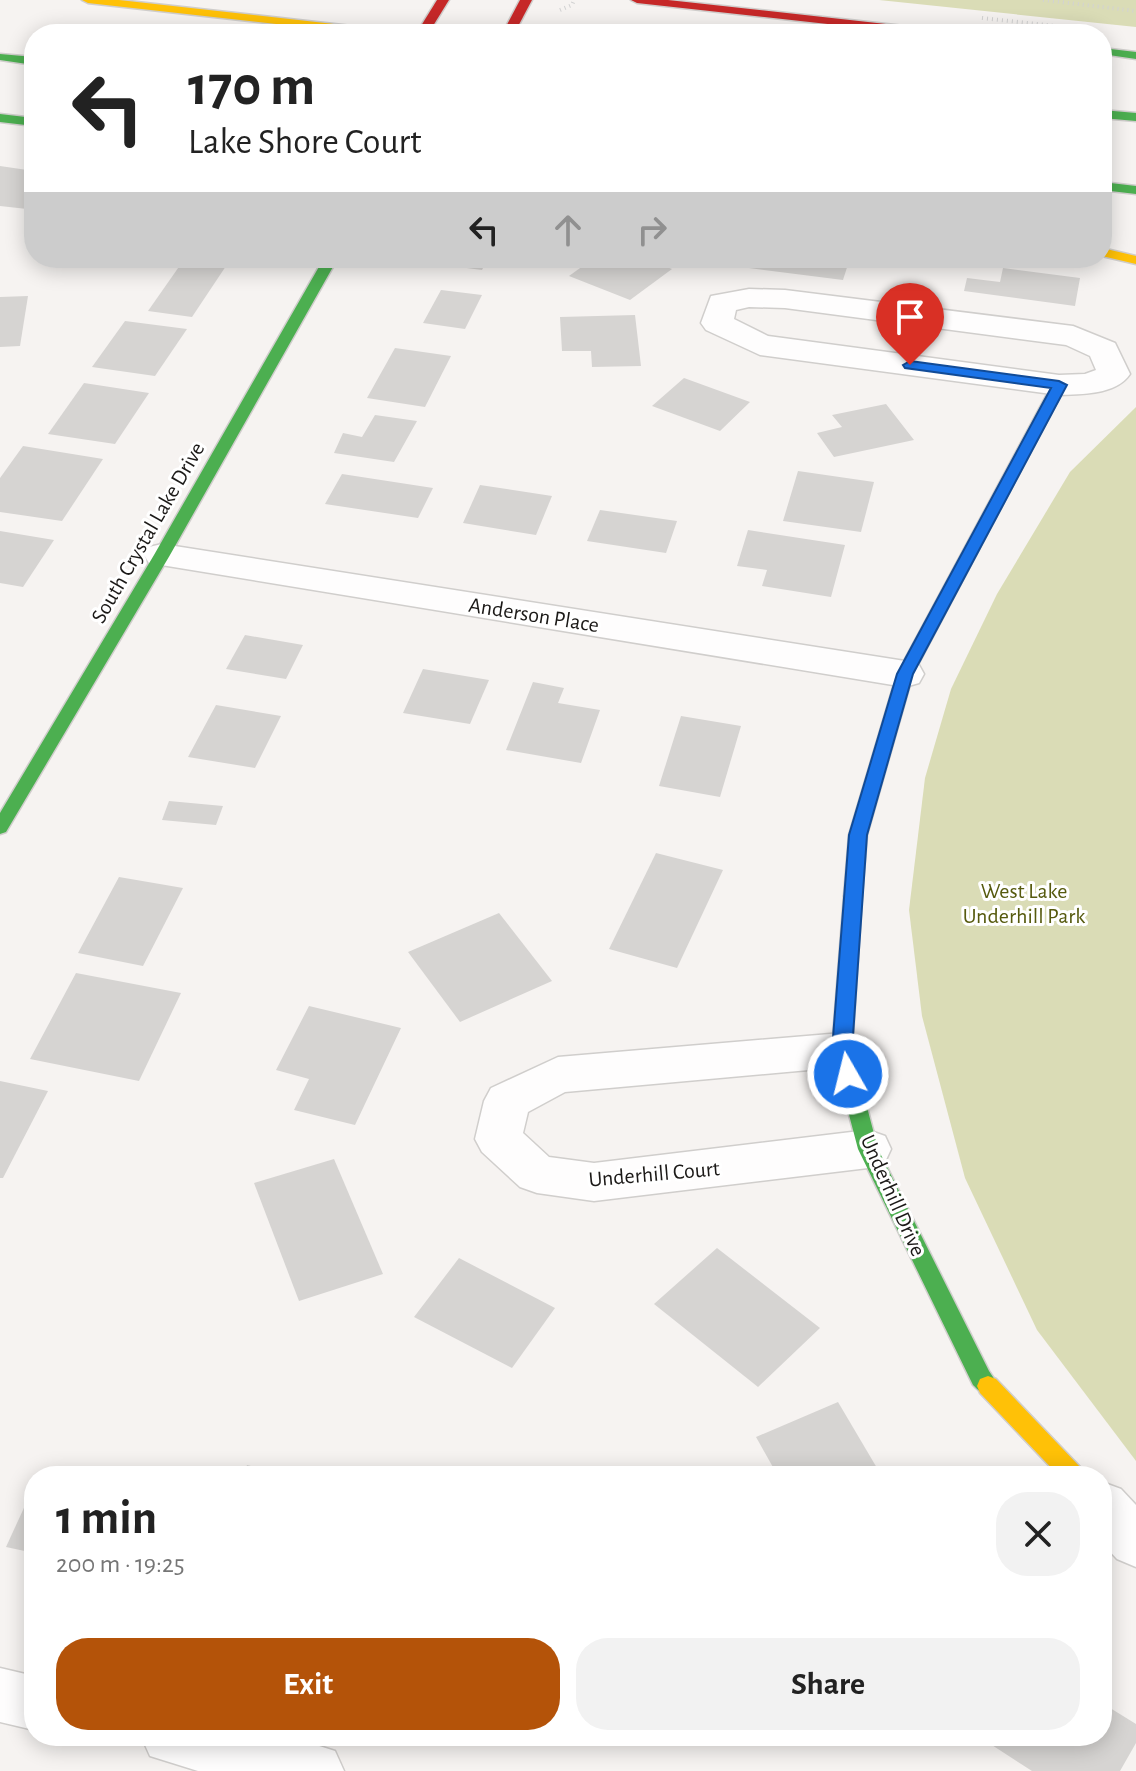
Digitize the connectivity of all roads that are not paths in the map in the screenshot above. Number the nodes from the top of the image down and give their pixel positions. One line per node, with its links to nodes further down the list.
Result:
1 (88, 0): 5 (main road)
2 (443, 0): 6 (main road)
3 (526, 0): 7 (main road)
4 (637, 0): 8 (main road)
5 (309, 24)
6 (428, 24)
7 (513, 24)
8 (857, 24)
9 (1112, 52): 10 (main road)
10 (1134, 55)
11 (0, 57): 12 (main road)
12 (24, 60)
13 (1112, 115): 14 (main road)
14 (1136, 117)
15 (0, 118): 16 (main road)
16 (24, 121)
17 (1112, 187): 18 (main road)
18 (1136, 190)
19 (1112, 254): 20 (main road)
20 (1136, 258)
21 (325, 268): 23 (main road, South Crystal Lake Drive)
22 (1059, 385): 22 (street); 24 (main road, Underhill Drive)
23 (162, 555): 24 (street, Anderson Place); 25 (main road, South Crystal Lake Drive)
24 (905, 674): 26 (main road, Underhill Drive)
25 (0, 828)
26 (842, 1050): 27 (main road, Underhill Drive); 27 (street, Underhill Court)
27 (868, 1149): 28 (main road, Underhill Drive)
28 (1065, 1466)
29 (1112, 1517): 30 (street)
30 (1136, 1542)
31 (0, 1695): 32 (street)
32 (24, 1701)
33 (211, 1746): 34 (street)
34 (315, 1771)

